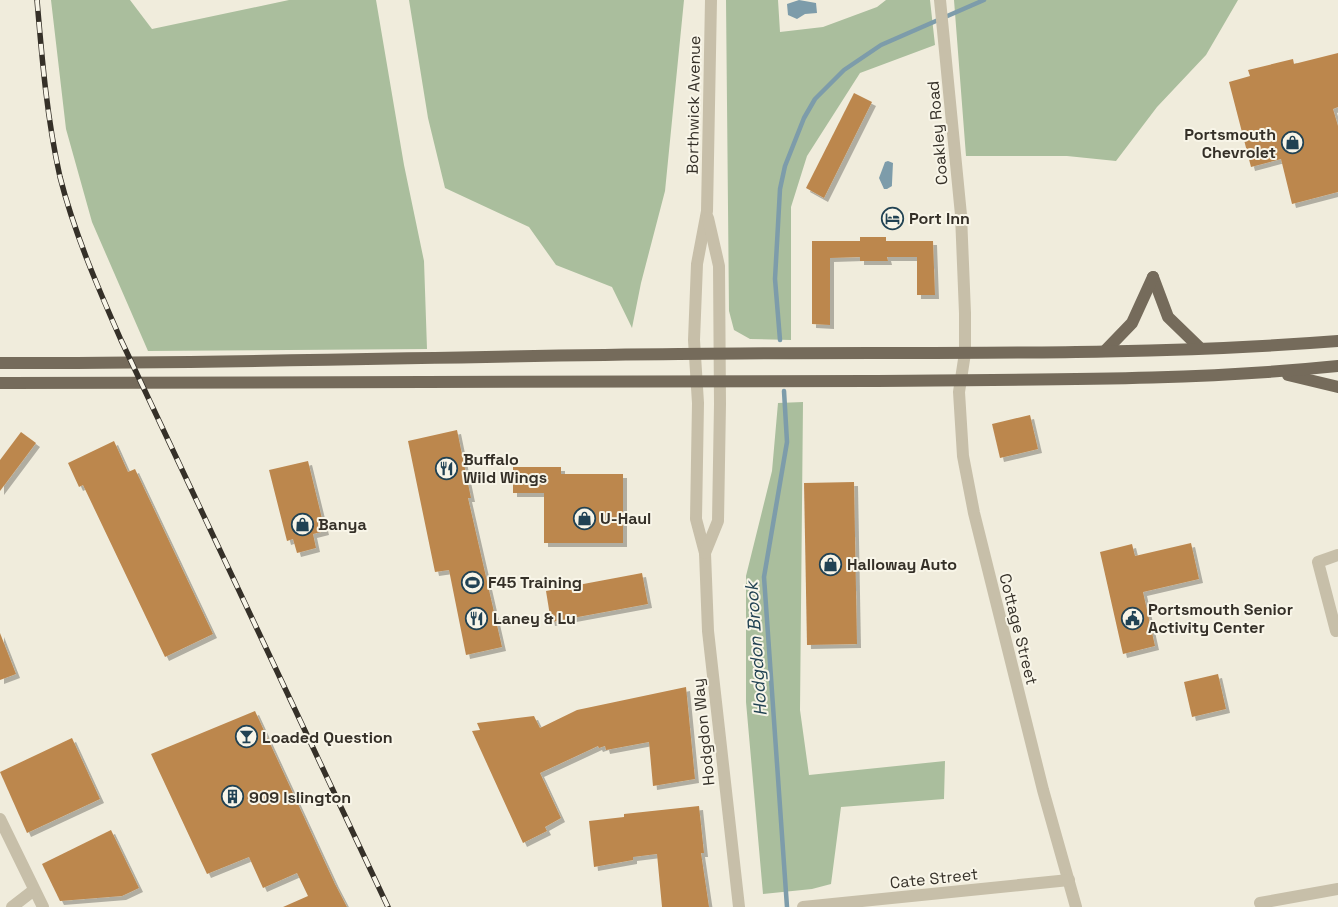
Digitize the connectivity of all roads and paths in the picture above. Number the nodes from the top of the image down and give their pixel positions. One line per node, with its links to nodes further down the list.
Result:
1 (711, 0): 3 (street, Borthwick Avenue)
2 (940, 0): 9 (street, Coakley Road)
3 (707, 211): 7 (street, Borthwick Avenue); 8 (street, Borthwick Avenue)
4 (1338, 341): 5 (main road)
5 (1200, 348): 6 (main road); 6 (main road)
6 (1105, 351): 9 (main road)
7 (695, 354): 8 (main road); 10 (main road); 14 (street, Borthwick Avenue)
8 (719, 354): 9 (main road); 15 (street, Borthwick Avenue)
9 (965, 354): 13 (street, Cottage Street)
10 (0, 363)
11 (1338, 366): 12 (main road)
12 (1261, 371): 13 (main road); 17 (main road)
13 (961, 380): 15 (main road); 22 (street, Cottage Street)
14 (696, 382): 15 (main road); 16 (main road); 18 (street, Hodgdon Way)
15 (720, 382): 18 (street, Hodgdon Way)
16 (0, 383)
17 (1338, 387)
18 (705, 553): 28 (street, Hodgdon Way)
19 (1338, 555): 20 (street)
20 (1336, 631)
21 (0, 819): 24 (street)
22 (1069, 880): 30 (street, Cate Street); 31 (street, Cottage Street)
23 (1338, 888): 25 (street)
24 (34, 890): 26 (street); 27 (street)
25 (1260, 903)
26 (12, 907)
27 (43, 907)
28 (739, 907)
29 (803, 907): 30 (street, Cate Street)
30 (808, 907)
31 (1076, 907)

